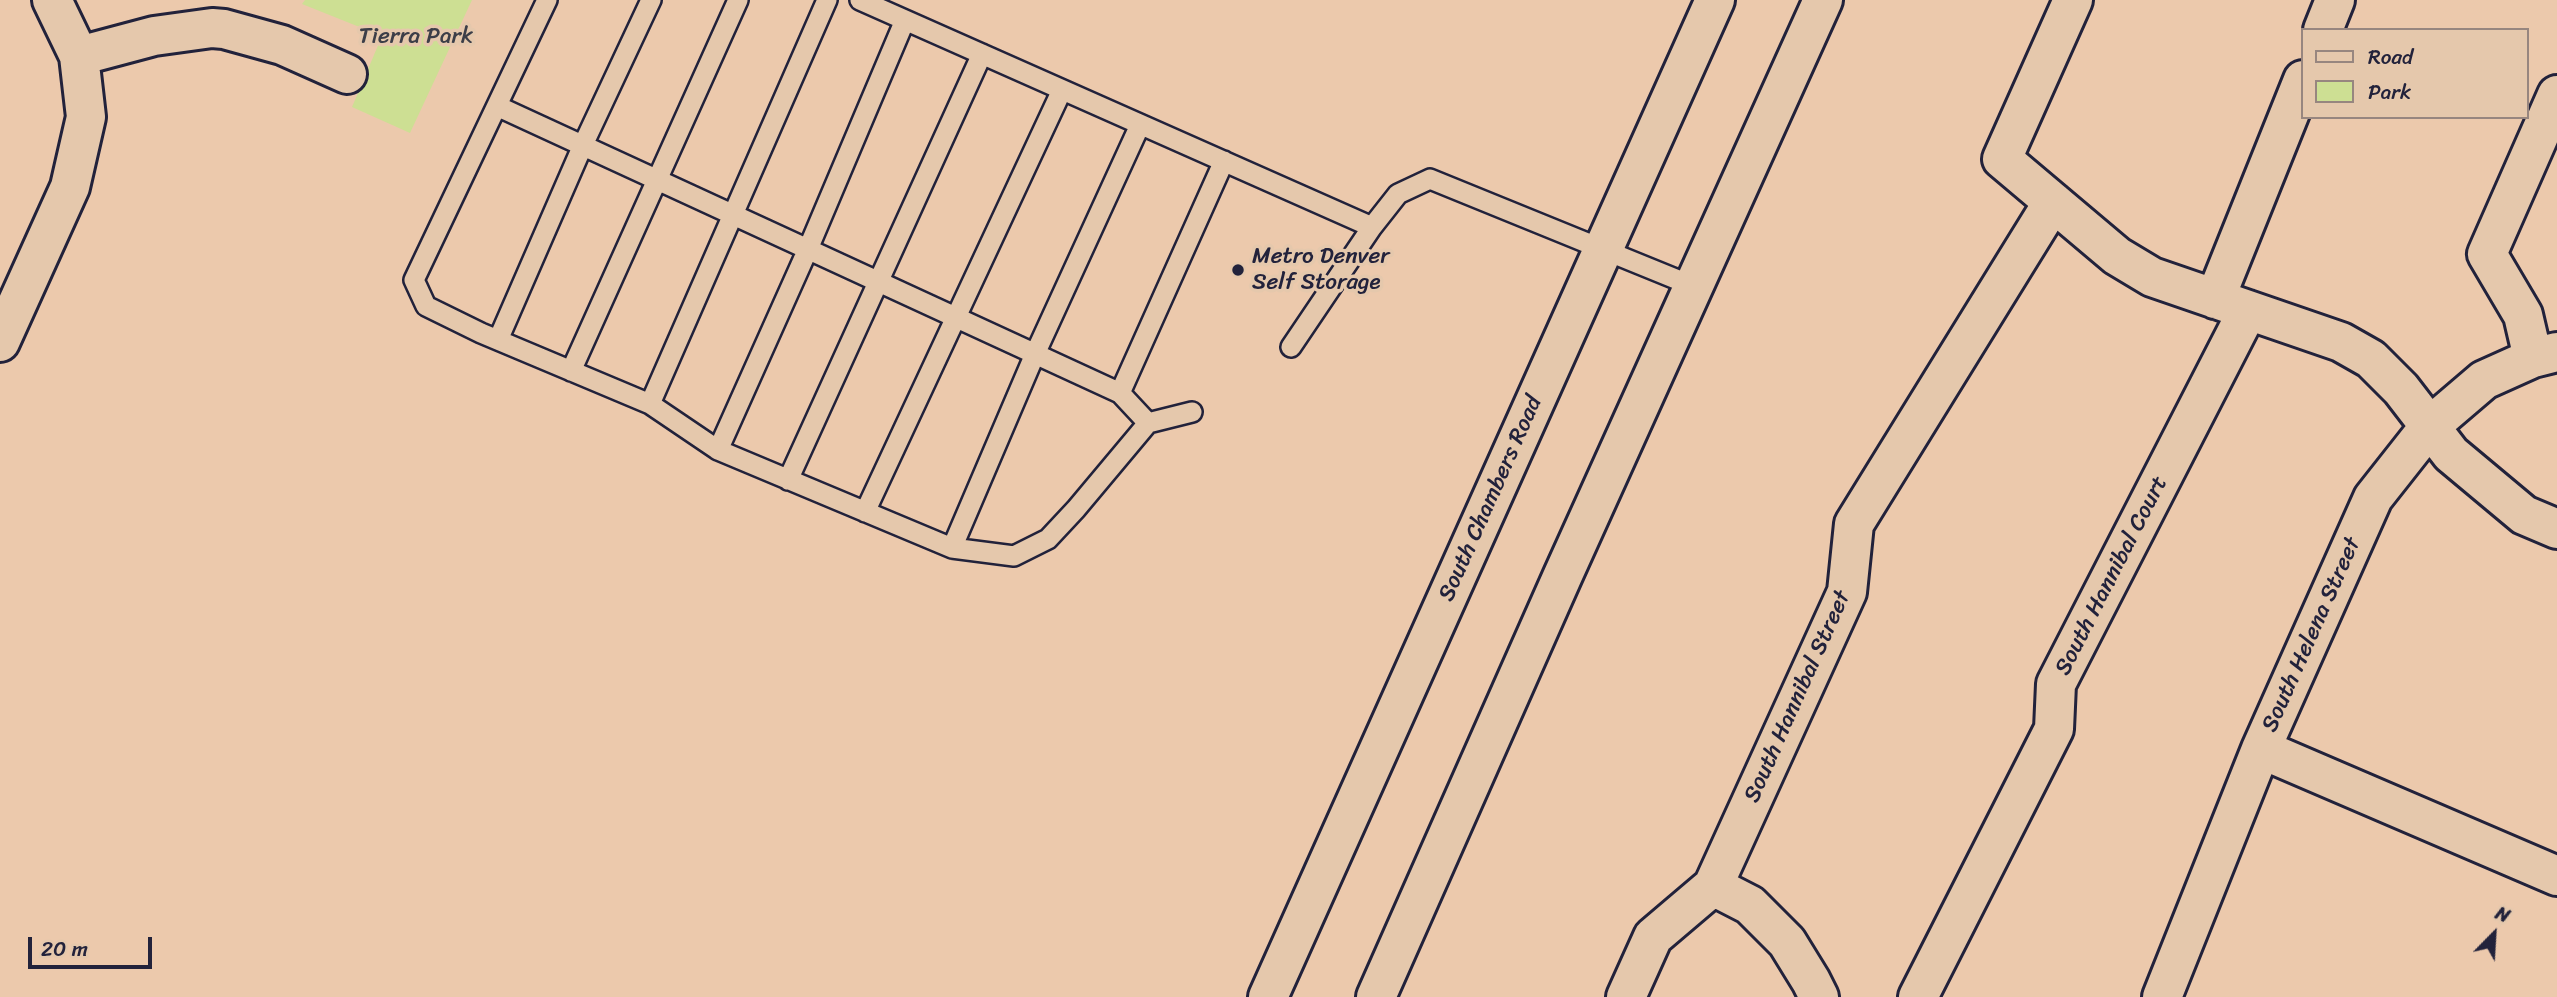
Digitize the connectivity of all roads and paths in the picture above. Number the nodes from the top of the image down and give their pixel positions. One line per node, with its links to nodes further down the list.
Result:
1 (52, 0): 14 (street)
2 (547, 0): 19 (lane)
3 (651, 0): 21 (lane)
4 (738, 0): 23 (lane)
5 (827, 0): 25 (lane)
6 (860, 0): 11 (lane)
7 (1715, 0): 28 (street, South Chambers Road)
8 (1823, 0): 30 (street)
9 (2073, 0): 24 (street)
10 (2336, 0): 12 (street)
11 (905, 20): 13 (lane); 27 (lane)
12 (2324, 28)
13 (982, 54): 17 (lane); 29 (lane)
14 (79, 56): 15 (street); 34 (street)
15 (348, 74)
16 (2302, 83): 31 (street)
17 (1062, 90): 20 (lane); 32 (lane)
18 (2557, 95): 37 (street)
19 (497, 106): 21 (lane); 33 (lane)
20 (1140, 125): 22 (lane); 36 (lane)
21 (583, 145): 23 (lane); 33 (lane)
22 (1224, 161): 26 (lane); 39 (lane)
23 (657, 179): 25 (lane); 38 (lane)
24 (2053, 202): 31 (street); 51 (street, South Hannibal Street)
25 (734, 215): 27 (lane); 40 (lane)
26 (1372, 227): 28 (lane); 35 (lane)
27 (808, 249): 29 (lane); 44 (lane)
28 (1603, 250): 30 (lane); 52 (street, South Chambers Road)
29 (879, 282): 32 (lane); 45 (lane)
30 (1693, 286): 53 (street)
31 (2231, 305): 43 (street); 56 (street, South Hannibal Court)
32 (956, 317): 36 (lane); 46 (lane)
33 (498, 340): 38 (lane)
34 (0, 342)
35 (1291, 347)
36 (1035, 354): 39 (lane); 48 (lane)
37 (2545, 355): 43 (street, South Helena Street)
38 (571, 371): 40 (lane)
39 (1120, 393): 42 (lane)
40 (650, 404): 44 (lane)
41 (1192, 412): 42 (lane)
42 (1147, 423): 48 (lane)
43 (2429, 427): 47 (street); 49 (street, South Helena Street)
44 (718, 450): 45 (lane)
45 (788, 480): 46 (lane)
46 (865, 512): 48 (lane)
47 (2557, 529)
48 (952, 548)
49 (2261, 749): 50 (street); 57 (street, South Helena Street)
50 (2557, 876)
51 (1713, 886): 54 (street, South Hannibal Street); 55 (street)
52 (1268, 997)
53 (1376, 997)
54 (1626, 997)
55 (1819, 997)
56 (1918, 997)
57 (2162, 997)

